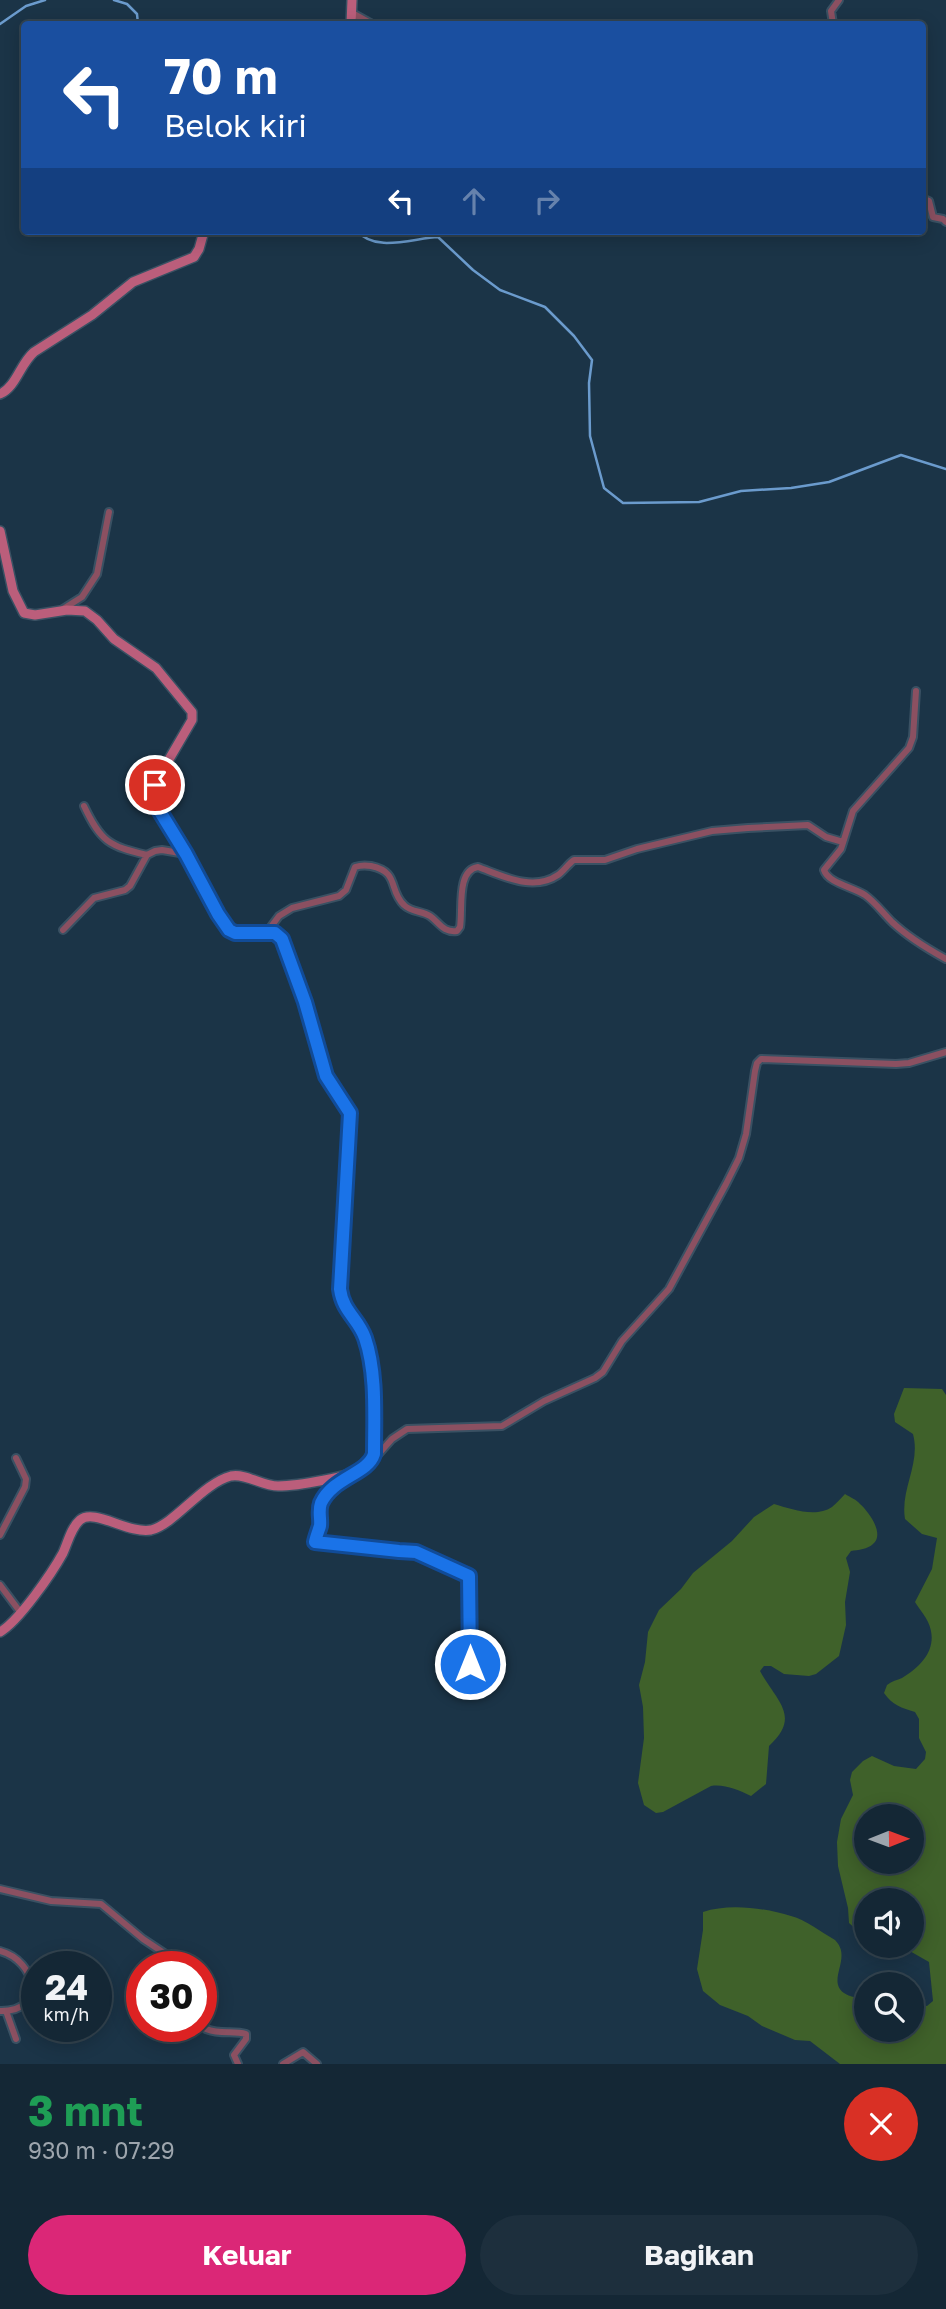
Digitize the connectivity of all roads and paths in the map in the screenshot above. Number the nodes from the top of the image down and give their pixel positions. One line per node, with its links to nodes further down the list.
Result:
1 (352, 0): 3 (street)
2 (839, 0): 6 (street)
3 (352, 13): 4 (street); 5 (street)
4 (351, 21)
5 (367, 21)
6 (833, 21)
7 (926, 200): 8 (street)
8 (946, 222)
9 (203, 235): 10 (street)
10 (0, 394)
11 (110, 512): 15 (street)
12 (0, 531): 14 (street)
13 (0, 557): 14 (street)
14 (9, 570): 15 (street)
15 (61, 611): 19 (street)
16 (916, 691): 18 (street)
17 (84, 806): 20 (street)
18 (843, 842): 22 (street); 23 (street)
19 (186, 854): 20 (street); 22 (street)
20 (147, 855): 21 (street)
21 (63, 930)
22 (267, 932): 26 (street)
23 (946, 959)
24 (946, 1052): 26 (street)
25 (16, 1458): 28 (street)
26 (371, 1462): 27 (street)
27 (353, 1473): 30 (street); 32 (street)
28 (0, 1535)
29 (0, 1586): 30 (street)
30 (21, 1613): 31 (street)
31 (0, 1632)
32 (470, 1664)
33 (0, 1889): 35 (street)
34 (0, 1951): 36 (street)
35 (161, 1951)
36 (3, 2011): 38 (street)
37 (217, 2032): 39 (street)
38 (16, 2039)
39 (238, 2064)
40 (283, 2064): 41 (street)
41 (317, 2064)

